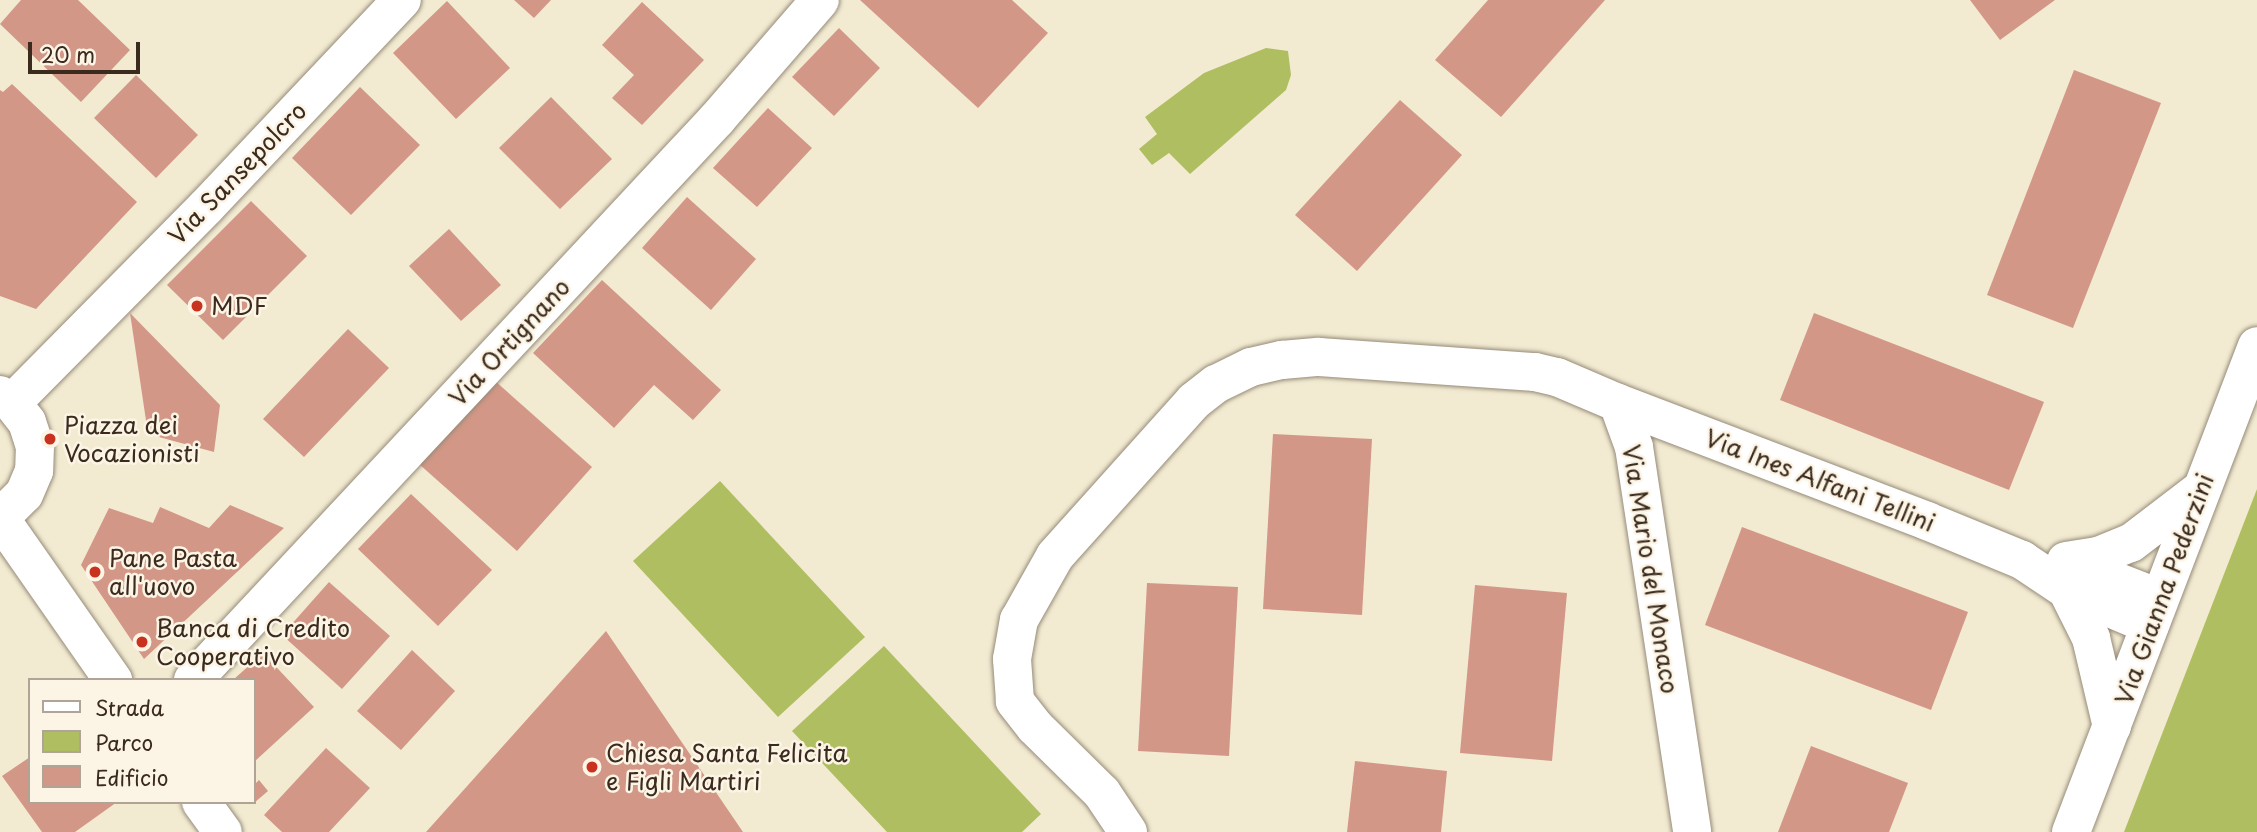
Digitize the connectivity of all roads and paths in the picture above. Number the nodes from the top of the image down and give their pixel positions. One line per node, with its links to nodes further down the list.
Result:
1 (402, 0): 4 (street, Via Sansepolcro)
2 (820, 0): 11 (street, Via Ortignano)
3 (2257, 346): 6 (street, Via Gianna Pederzini)
4 (6, 399): 7 (street)
5 (1618, 403): 8 (street, Via Ines Alfani Tellini); 15 (street); 16 (street, Via Mario del Monaco)
6 (2200, 489): 8 (street); 9 (street, Via Gianna Pederzini)
7 (0, 518): 10 (street)
8 (2066, 575): 9 (street, Via Ines Alfani Tellini); 12 (street)
9 (2154, 612): 12 (street, Via Gianna Pederzini)
10 (112, 678)
11 (196, 678)
12 (2112, 727): 17 (street, Via Gianna Pederzini)
13 (202, 804): 14 (street)
14 (223, 832)
15 (1128, 832)
16 (1692, 832)
17 (2071, 832)

